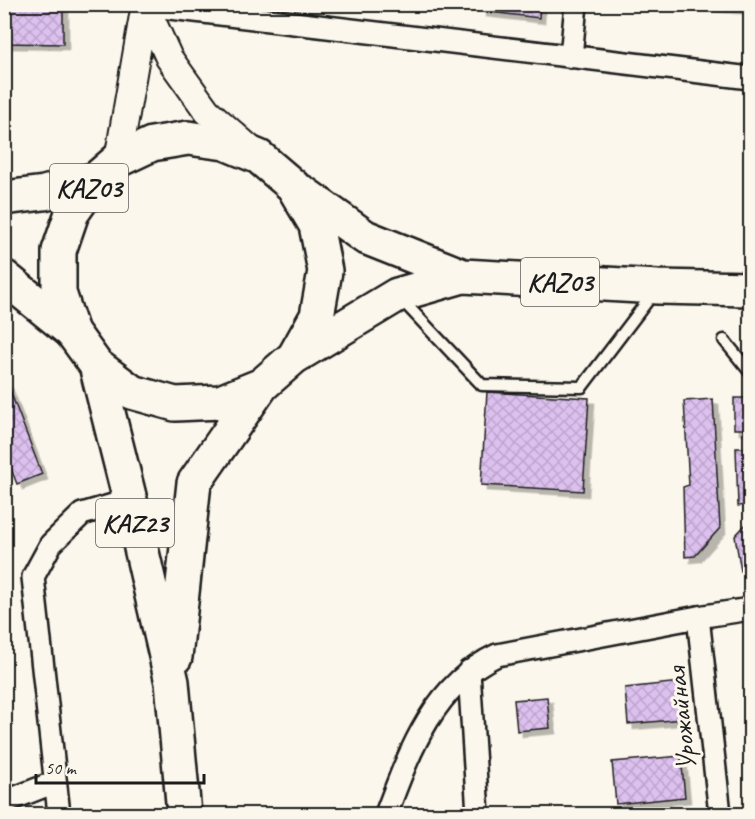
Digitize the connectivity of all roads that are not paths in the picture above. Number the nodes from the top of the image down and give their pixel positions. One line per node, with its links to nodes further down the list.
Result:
1 (576, 4): 3 (street)
2 (145, 5): 3 (street); 5 (street); 6 (street)
3 (571, 57): 4 (street)
4 (750, 78)
5 (259, 157): 6 (main road, KАZ03); 7 (main road, KАZ03)
6 (107, 169): 8 (main road, KАZ03); 14 (main road, KАZ03)
7 (293, 186): 9 (main road, KАZ03); 16 (main road, KАZ03)
8 (4, 198)
9 (463, 276): 11 (main road, KАZ03); 13 (main road, KАZ03)
10 (4, 277): 14 (main road, KАZ03)
11 (658, 287): 12 (main road, KАZ03); 13 (lane)
12 (750, 289)
13 (397, 295): 16 (main road, KАZ03)
14 (72, 332): 17 (main road, KАZ03)
15 (724, 340): 18 (lane)
16 (294, 357): 19 (main road, KАZ03)
17 (96, 365): 19 (main road, KАZ03); 20 (main road, KAZ23)
18 (750, 372)
19 (262, 385): 24 (main road, KAZ23)
20 (130, 500): 24 (main road, KAZ23); 25 (street)
21 (750, 609): 22 (street)
22 (698, 616): 23 (street); 31 (street, Урожайная)
23 (469, 671): 29 (street); 30 (street)
24 (172, 682): 28 (main road, KAZ23)
25 (55, 782): 26 (street); 27 (street)
26 (4, 802)
27 (59, 814)
28 (184, 814)
29 (386, 814)
30 (477, 814)
31 (720, 814)

